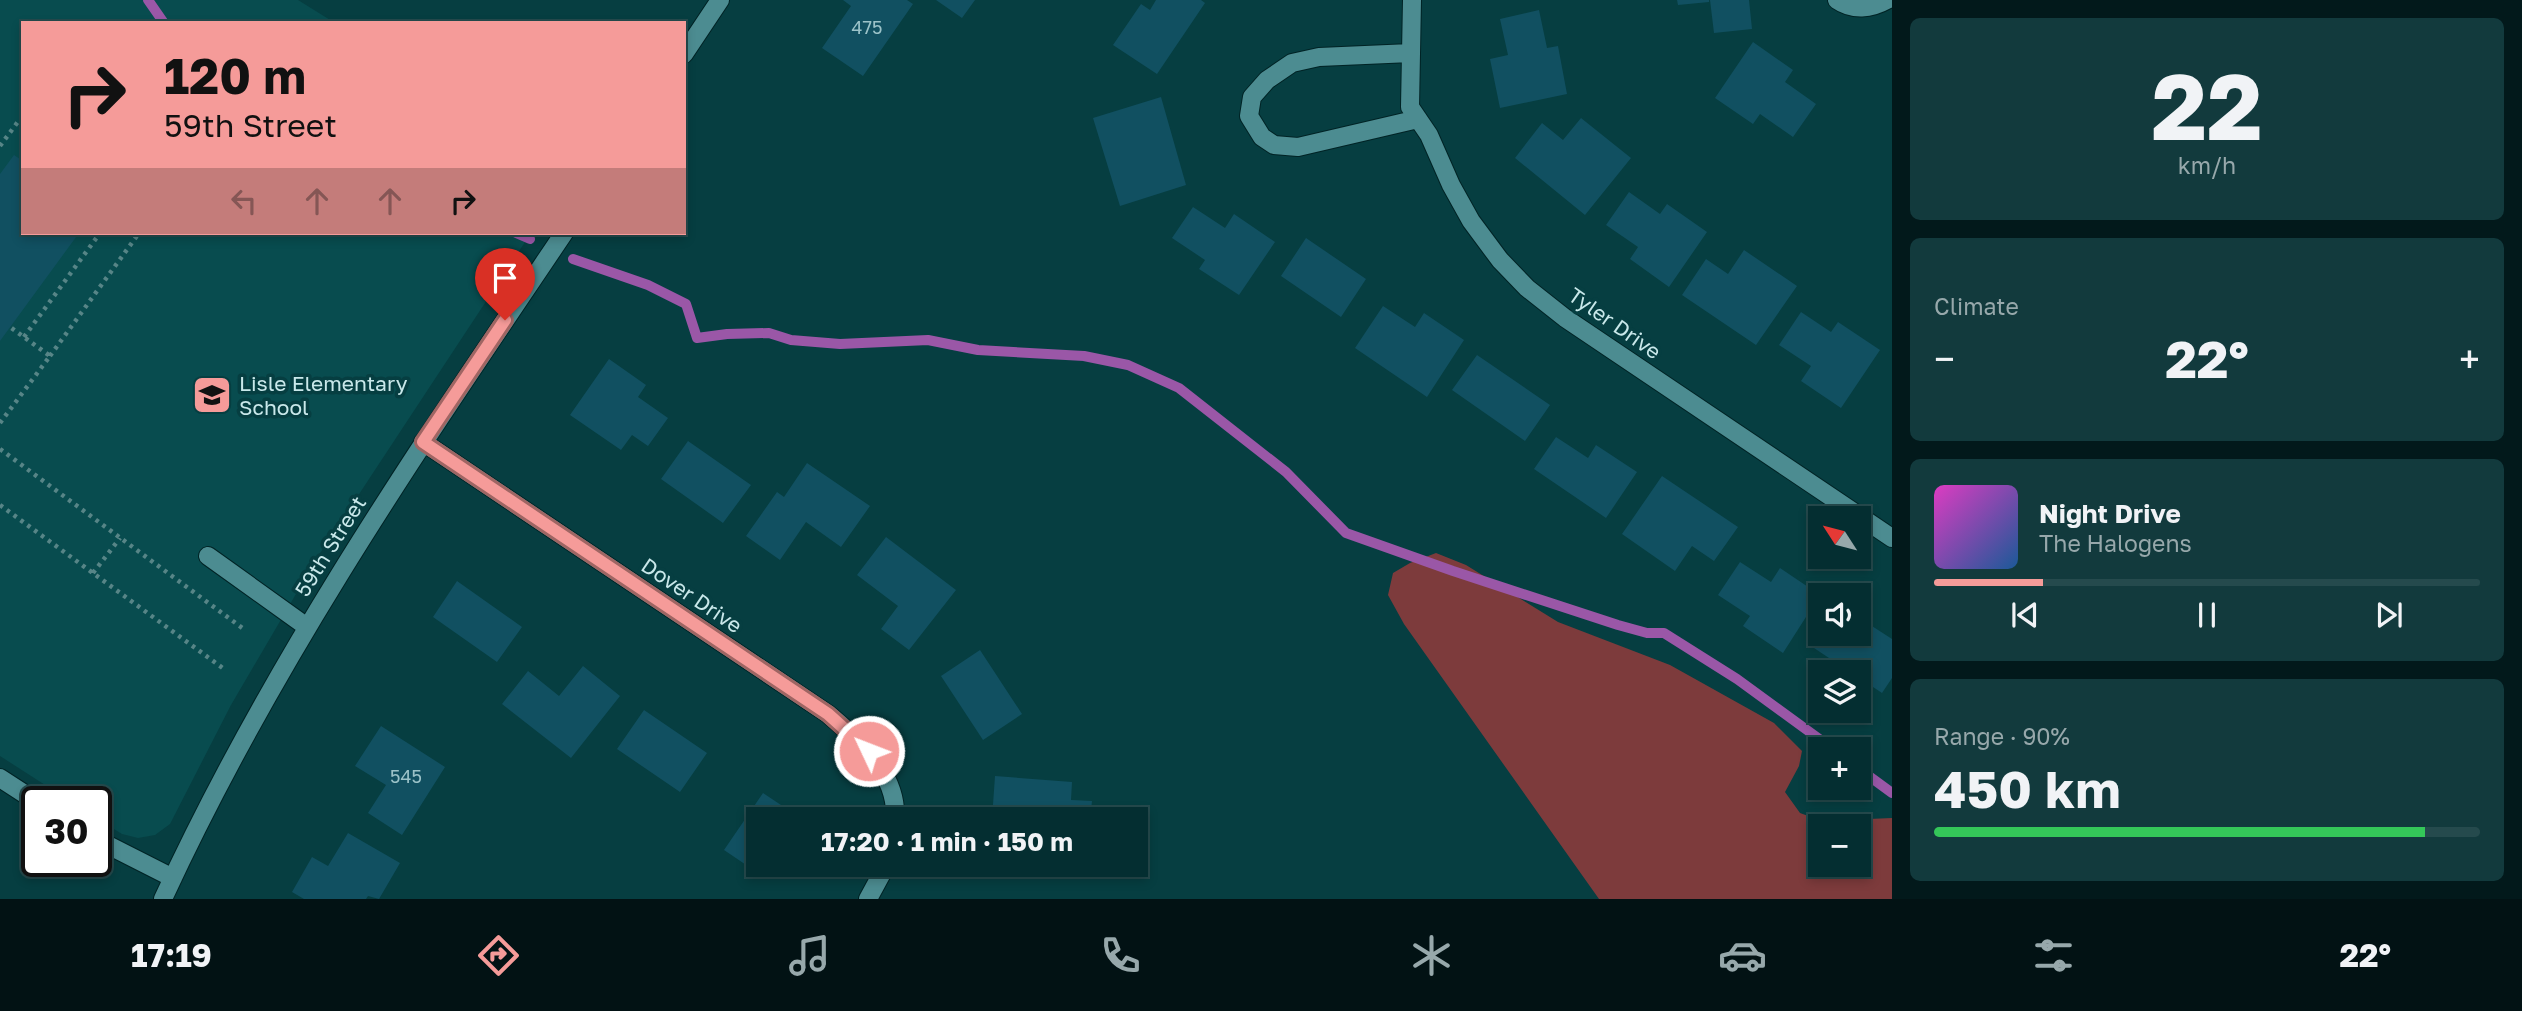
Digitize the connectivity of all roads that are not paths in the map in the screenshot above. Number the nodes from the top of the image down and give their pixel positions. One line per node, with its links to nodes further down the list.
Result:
1 (720, 0): 5 (street)
2 (1412, 0): 6 (street, Tyler Drive)
3 (1837, 0): 4 (street)
4 (1887, 0)
5 (686, 51)
6 (1411, 60): 7 (street, Tyler Drive); 7 (street)
7 (1419, 119): 10 (street, Tyler Drive)
8 (563, 235): 9 (street, 59th Street)
9 (423, 442): 12 (street, 59th Street); 15 (street, Dover Drive)
10 (1892, 538)
11 (208, 556): 12 (street)
12 (307, 627): 18 (street, 59th Street)
13 (0, 778): 14 (street)
14 (21, 792)
15 (893, 807)
16 (112, 847): 18 (street)
17 (880, 877): 20 (street)
18 (173, 878): 19 (street, 59th Street)
19 (163, 899)
20 (867, 899)

